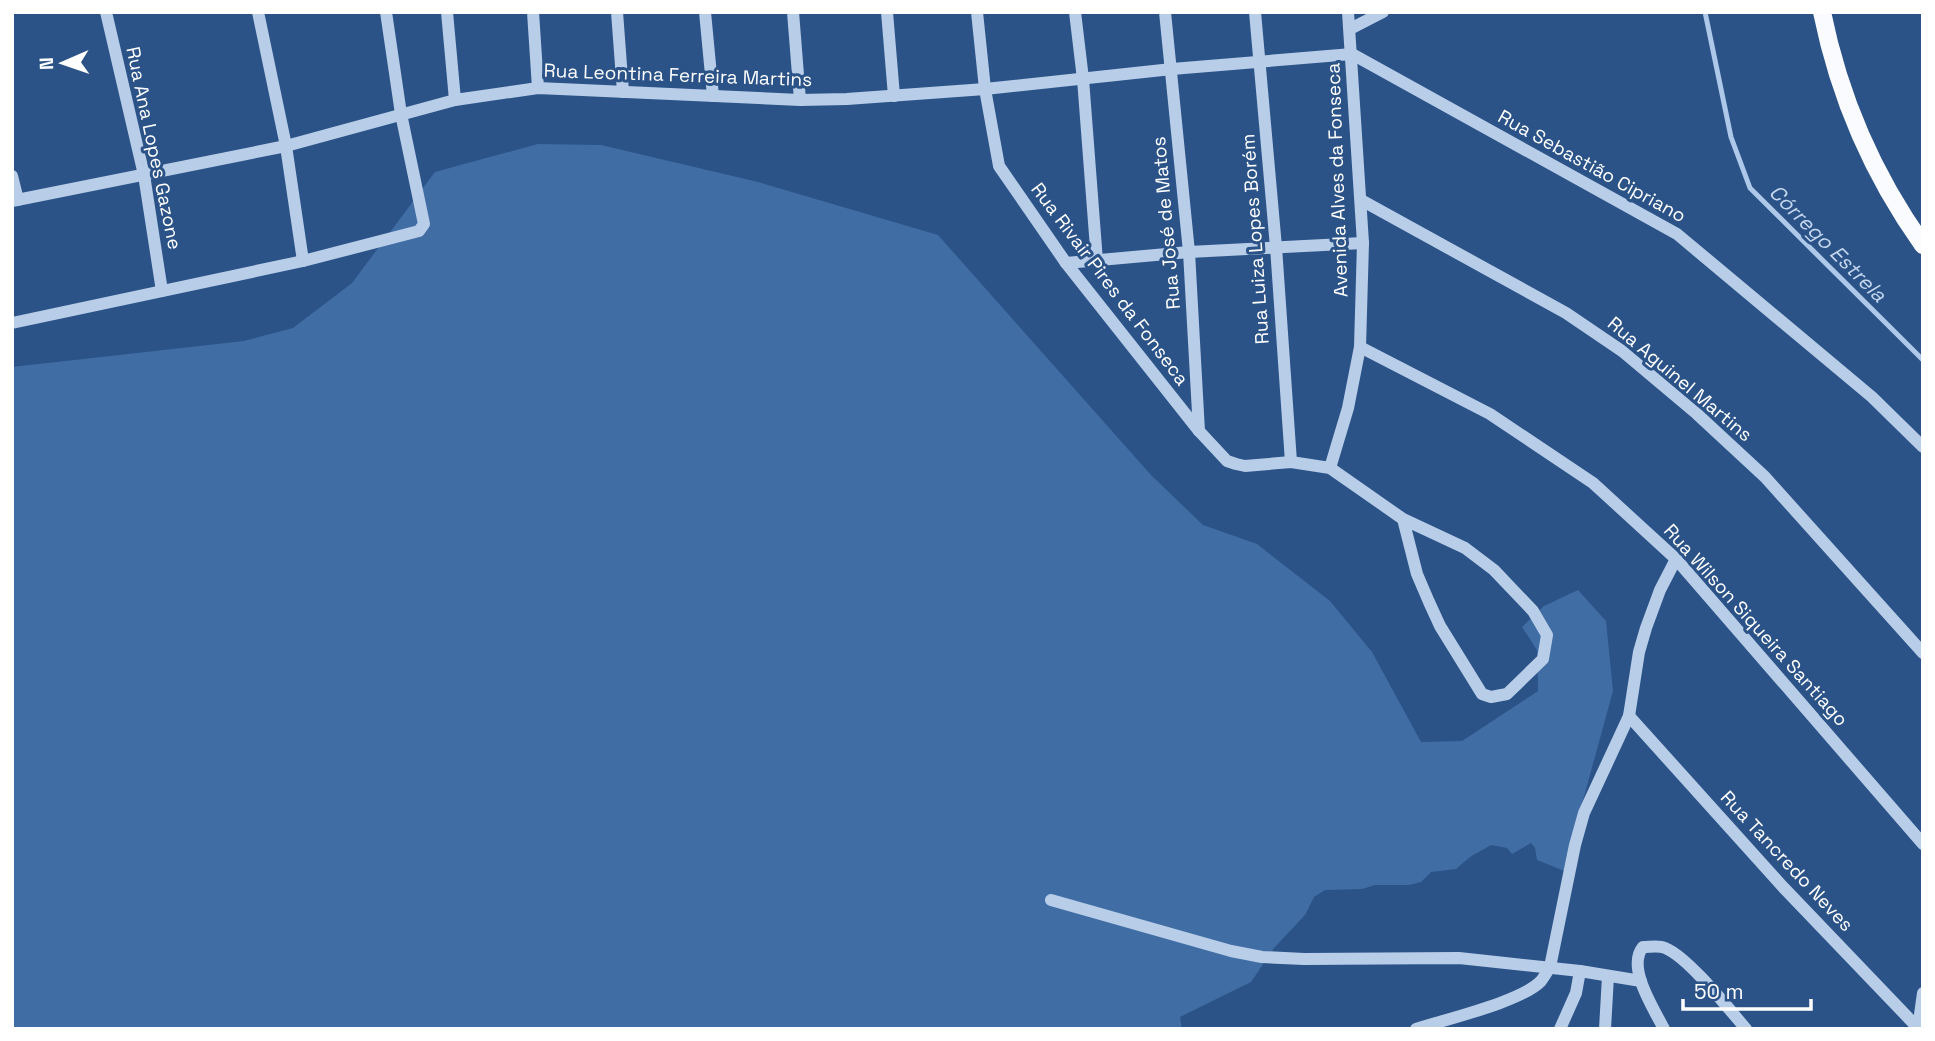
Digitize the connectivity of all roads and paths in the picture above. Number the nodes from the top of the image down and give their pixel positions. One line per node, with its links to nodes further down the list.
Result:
1 (106, 12): 31 (street, Rua Ana Lopes Gazone)
2 (258, 12): 30 (street)
3 (386, 12): 29 (street)
4 (447, 12): 27 (street)
5 (533, 12): 22 (street)
6 (617, 12): 24 (street)
7 (705, 12): 25 (street)
8 (793, 12): 28 (street)
9 (887, 12): 26 (street)
10 (977, 12): 23 (street, Rua Rivair Pires da Fonseca)
11 (1075, 12): 21 (street)
12 (1165, 12): 20 (street, Rua José de Matos)
13 (1255, 12): 19 (street, Rua Luiza Lopes Borém)
14 (1349, 12): 17 (street, Avenida Alves da Fonseca)
15 (1383, 12): 17 (street)
16 (1822, 12): 36 (main road)
17 (1350, 29): 18 (street, Avenida Alves da Fonseca)
18 (1352, 54): 19 (street, Rua Leontina Ferreira Martins); 34 (street, Avenida Alves da Fonseca); 46 (street, Rua Sebastião Cipriano)
19 (1260, 61): 20 (street, Rua Leontina Ferreira Martins); 37 (street, Rua Luiza Lopes Borém)
20 (1172, 68): 21 (street, Rua Leontina Ferreira Martins); 38 (street, Rua José de Matos)
21 (1083, 79): 23 (street, Rua Leontina Ferreira Martins); 40 (street)
22 (538, 88): 24 (street, Rua Leontina Ferreira Martins); 27 (street, Rua Leontina Ferreira Martins)
23 (985, 89): 26 (street, Rua Leontina Ferreira Martins); 41 (street, Rua Rivair Pires da Fonseca)
24 (622, 92): 25 (street, Rua Leontina Ferreira Martins)
25 (713, 96): 28 (street, Rua Leontina Ferreira Martins)
26 (894, 96): 28 (street, Rua Leontina Ferreira Martins)
27 (455, 100): 29 (street, Rua Leontina Ferreira Martins)
28 (800, 100)
29 (401, 114): 30 (street, Rua Leontina Ferreira Martins); 39 (street)
30 (286, 146): 31 (street, Rua Leontina Ferreira Martins); 39 (street)
31 (144, 175): 33 (street, Rua Leontina Ferreira Martins); 42 (street, Rua Ana Lopes Gazone)
32 (12, 176): 33 (street)
33 (15, 200)
34 (1361, 200): 35 (street, Avenida Alves da Fonseca); 51 (street, Rua Aguinel Martins)
35 (1363, 243): 37 (street); 44 (street, Avenida Alves da Fonseca)
36 (1923, 245)
37 (1276, 247): 38 (street); 47 (street, Rua Luiza Lopes Borém)
38 (1189, 252): 40 (street); 45 (street, Rua José de Matos)
39 (303, 261): 42 (street)
40 (1097, 261): 41 (street)
41 (1066, 263): 45 (street, Rua Rivair Pires da Fonseca)
42 (162, 292): 43 (street)
43 (12, 323)
44 (1360, 348): 48 (street, Avenida Alves da Fonseca); 50 (street, Rua Wilson Siqueira Santiago)
45 (1199, 431): 47 (street, Rua Rivair Pires da Fonseca)
46 (1923, 447)
47 (1292, 462): 48 (street, Rua Rivair Pires da Fonseca)
48 (1330, 468): 49 (street)
49 (1404, 519): 49 (street)
50 (1676, 559): 52 (street); 53 (street, Rua Wilson Siqueira Santiago)
51 (1923, 653)
52 (1629, 716): 55 (street); 60 (street, Rua Tancredo Neves)
53 (1923, 844)
54 (1051, 900): 55 (street)
55 (1550, 967): 56 (street); 61 (street)
56 (1580, 971): 57 (street); 62 (street)
57 (1608, 976): 58 (street); 63 (street)
58 (1641, 981): 64 (street); 65 (street)
59 (1923, 993): 60 (street)
60 (1919, 1028)
61 (1416, 1029)
62 (1560, 1029)
63 (1605, 1029)
64 (1664, 1029)
65 (1746, 1029)

